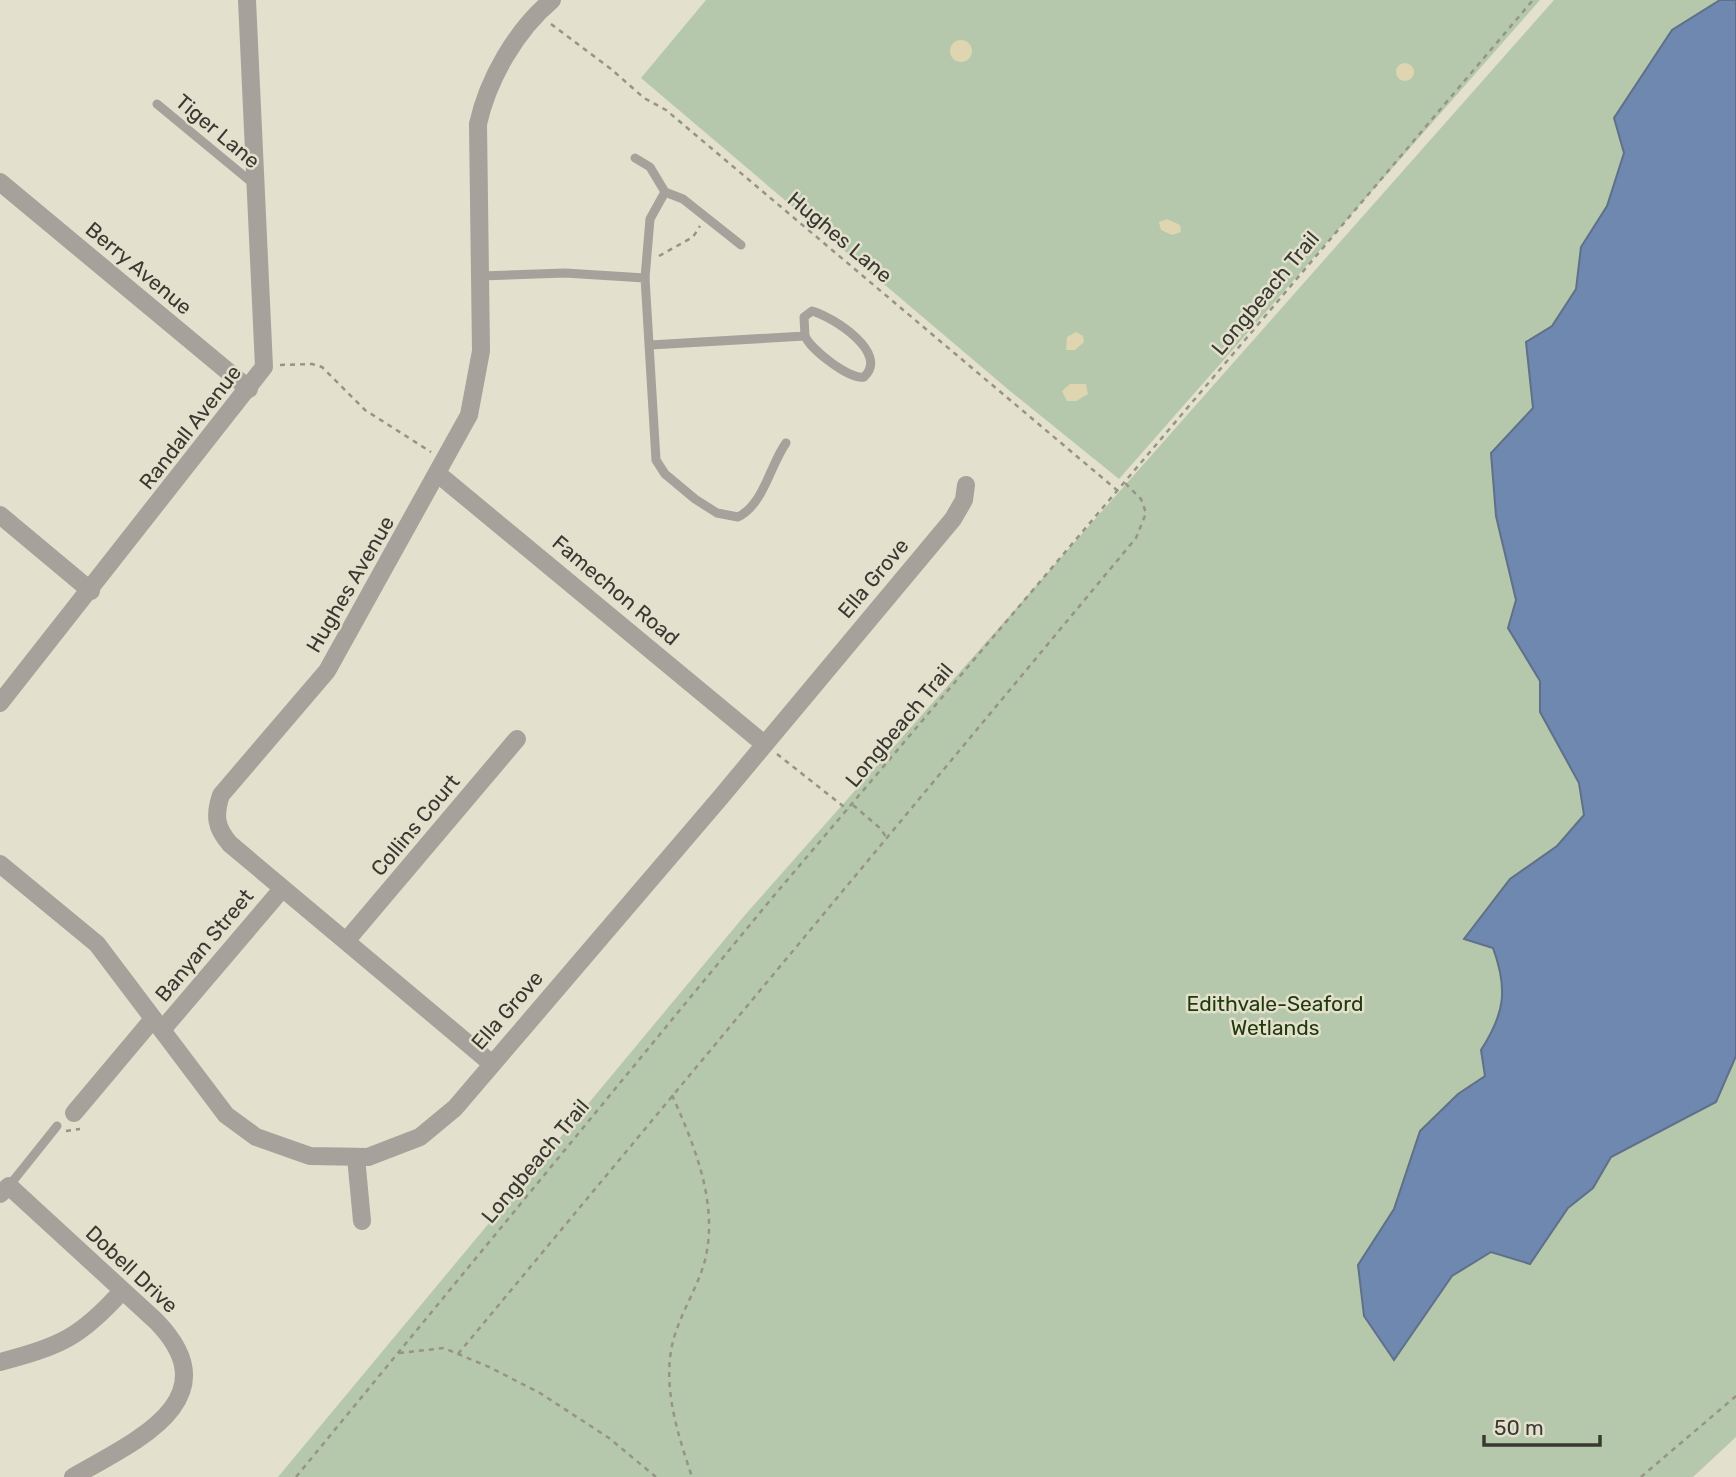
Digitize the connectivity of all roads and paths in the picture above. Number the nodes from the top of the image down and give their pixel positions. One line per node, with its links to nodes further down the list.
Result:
1 (247, 0): 7 (street, Randall Avenue)
2 (1533, 0): 20 (path, Longbeach Trail)
3 (547, 3): 12 (street, Hughes Avenue); 22 (path, Hughes Lane)
4 (157, 104): 7 (lane, Tiger Lane)
5 (635, 158): 8 (lane)
6 (0, 181): 17 (street, Berry Avenue)
7 (256, 186): 17 (street, Randall Avenue)
8 (666, 192): 9 (lane); 11 (lane)
9 (706, 217): 10 (lane); 11 (path)
10 (741, 245)
11 (647, 256): 13 (lane)
12 (481, 276): 13 (lane); 19 (street, Hughes Avenue)
13 (645, 278): 15 (lane)
14 (805, 336): 14 (lane); 15 (lane)
15 (650, 345): 18 (lane)
16 (280, 365): 19 (path)
17 (249, 389): 24 (street, Randall Avenue)
18 (786, 443)
19 (442, 467): 27 (street, Famechon Road); 32 (street, Hughes Avenue)
20 (1125, 483): 22 (path, Longbeach Trail); 30 (path)
21 (966, 485): 27 (street, Ella Grove)
22 (1118, 491): 28 (path, Longbeach Trail)
23 (0, 516): 24 (street)
24 (90, 591): 25 (street, Randall Avenue)
25 (0, 704)
26 (517, 739): 33 (street, Collins Court)
27 (763, 743): 29 (path); 35 (street, Ella Grove)
28 (852, 805): 29 (path, Longbeach Trail); 30 (path)
29 (848, 810): 43 (path, Longbeach Trail)
30 (887, 839): 36 (path)
31 (0, 864): 34 (street, Ella Grove)
32 (282, 889): 33 (street, Hughes Avenue); 34 (street, Banyan Street)
33 (346, 940): 35 (street, Hughes Avenue)
34 (157, 1024): 37 (street, Banyan Street); 39 (street, Ella Grove)
35 (491, 1063): 39 (street, Ella Grove)
36 (671, 1095): 44 (path); 50 (path)
37 (74, 1113)
38 (57, 1126): 40 (lane)
39 (356, 1157): 41 (street)
40 (4, 1190): 42 (street, Dobell Drive)
41 (362, 1222)
42 (122, 1290): 45 (street); 47 (street, Dobell Drive)
43 (397, 1353): 44 (path); 48 (path, Longbeach Trail)
44 (458, 1354): 49 (path)
45 (0, 1362)
46 (1736, 1396): 51 (path)
47 (73, 1477)
48 (296, 1477)
49 (656, 1477)
50 (692, 1477)
51 (1641, 1477)

